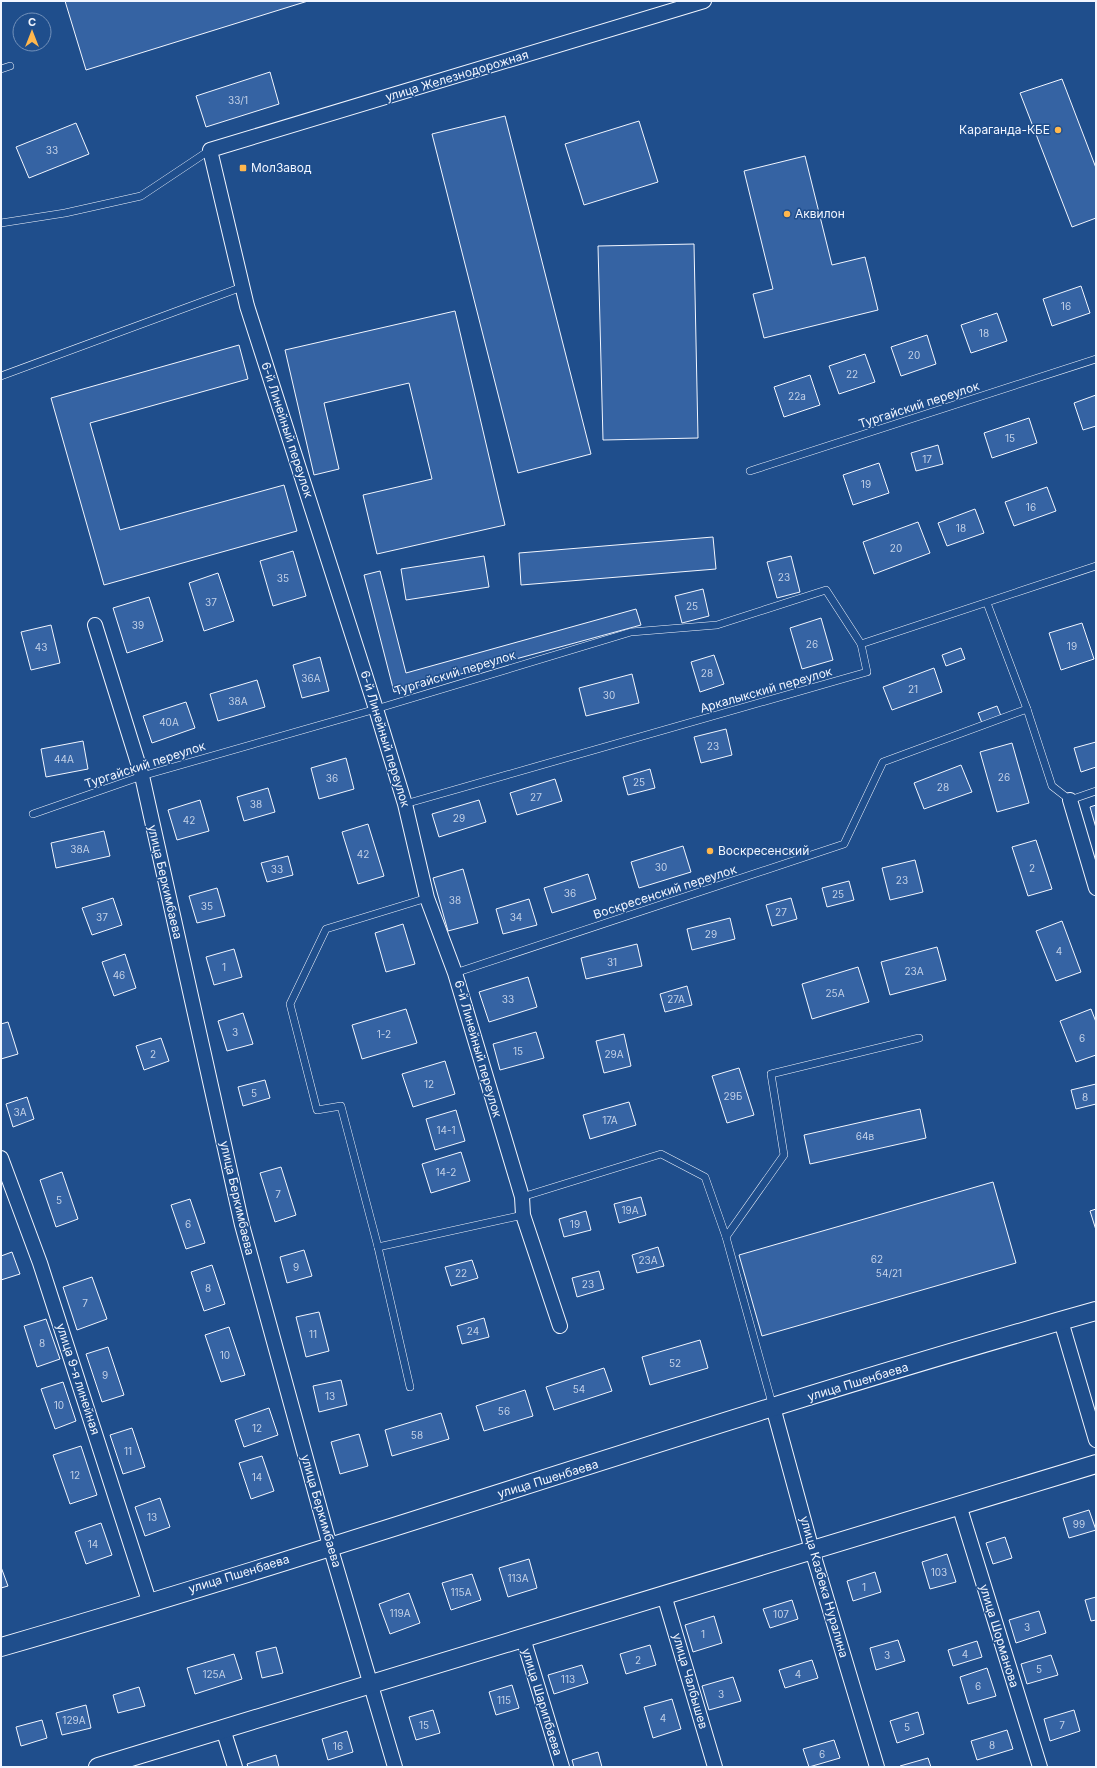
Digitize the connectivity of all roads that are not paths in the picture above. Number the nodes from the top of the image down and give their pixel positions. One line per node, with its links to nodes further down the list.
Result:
1 (704, 1): 4 (street, улица Железнодорожная)
2 (10, 66): 3 (lane)
3 (1, 69)
4 (210, 150): 5 (lane); 6 (street, 6-й Линейный переулок)
5 (1, 223)
6 (242, 287): 8 (lane); 14 (street, 6-й Линейный переулок)
7 (1096, 359): 9 (lane, Тургайский переулок)
8 (1, 376)
9 (750, 471)
10 (1096, 566): 11 (lane)
11 (987, 603): 13 (lane); 15 (lane)
12 (95, 625): 16 (street, улица Беркимбаева)
13 (861, 644): 14 (lane, Тургайский переулок); 19 (lane, Аркалыкский переулок)
14 (376, 709): 16 (lane, Тургайский переулок); 19 (street, 6-й Линейный переулок)
15 (1027, 709): 18 (lane); 23 (lane, Воскресенский переулок)
16 (142, 776): 20 (lane, Тургайский переулок); 38 (street, улица Беркимбаева)
17 (1096, 791): 18 (lane)
18 (1070, 800): 21 (street)
19 (405, 804): 22 (street, 6-й Линейный переулок)
20 (34, 814)
21 (1096, 888)
22 (427, 898): 23 (street, 6-й Линейный переулок); 29 (lane)
23 (455, 973): 26 (street, 6-й Линейный переулок)
24 (919, 1038): 28 (lane)
25 (1, 1158): 41 (street, улица 9-я линейная)
26 (522, 1197): 27 (street, 6-й Линейный переулок); 28 (lane)
27 (523, 1215): 29 (lane); 32 (street, 6-й Линейный переулок)
28 (726, 1237): 34 (lane)
29 (378, 1248): 33 (lane)
30 (1096, 1311): 31 (street, улица Пшенбаева)
31 (1061, 1321): 34 (street, улица Пшенбаева); 35 (street)
32 (560, 1326)
33 (410, 1388)
34 (774, 1407): 38 (street, улица Пшенбаева); 39 (street, улица Казбека Нуралина)
35 (1096, 1440)
36 (1096, 1464): 37 (street)
37 (959, 1505): 39 (street); 52 (street, улица Шорманова)
38 (330, 1546): 41 (street, улица Пшенбаева); 44 (street, улица Беркимбаева)
39 (812, 1550): 40 (street); 51 (street, улица Казбека Нуралина)
40 (664, 1595): 42 (street); 50 (street, улица Чалбышев)
41 (149, 1601): 43 (street, улица Пшенбаева)
42 (523, 1638): 44 (street); 49 (street, улица Шарипбаева)
43 (1, 1647)
44 (370, 1684): 45 (street); 48 (street, улица Беркимбаева)
45 (223, 1729): 46 (street); 47 (street)
46 (98, 1767)
47 (235, 1767)
48 (395, 1767)
49 (562, 1767)
50 (715, 1767)
51 (877, 1767)
52 (1040, 1767)

